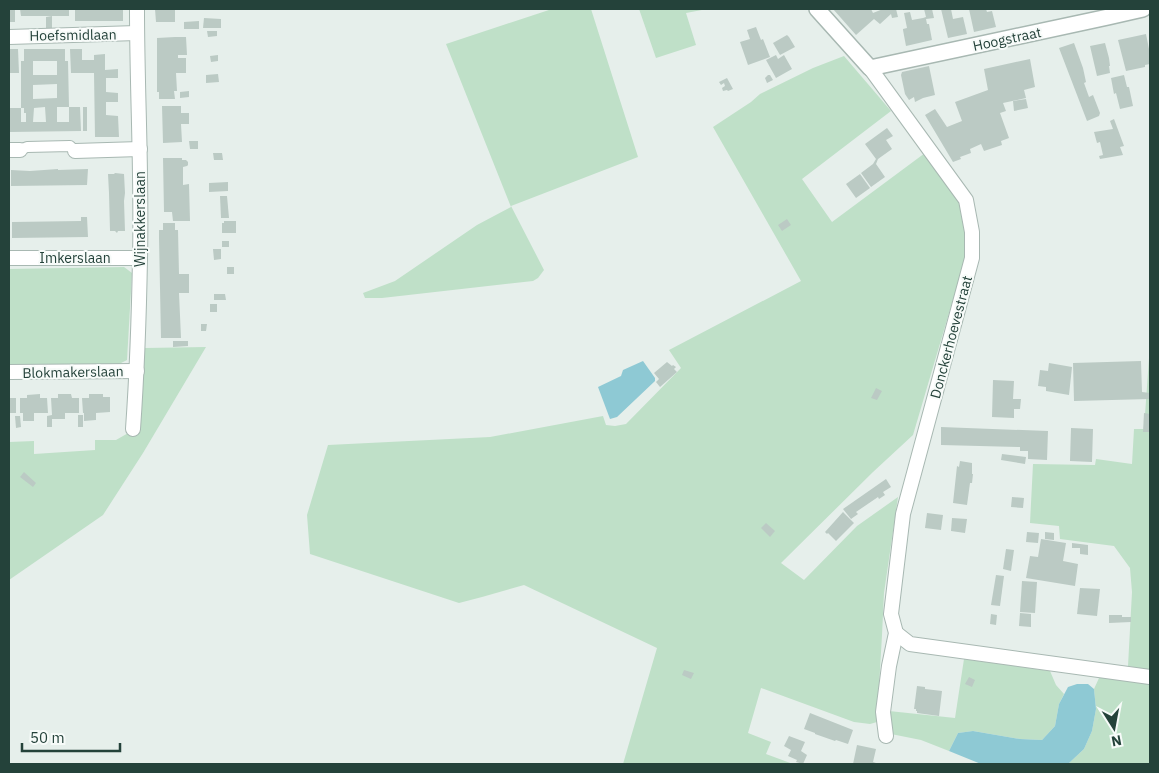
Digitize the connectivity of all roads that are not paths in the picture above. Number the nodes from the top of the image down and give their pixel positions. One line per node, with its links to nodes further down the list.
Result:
1 (136, 9): 4 (street, Wijnakkerslaan)
2 (817, 9): 6 (street)
3 (1143, 9): 6 (street, Hoogstraat)
4 (137, 33): 5 (street, Hoefsmidlaan); 7 (street, Wijnakkerslaan)
5 (9, 37)
6 (870, 68): 15 (street, Donckerhoevestraat)
7 (140, 149): 9 (street); 11 (street, Wijnakkerslaan)
8 (14, 150): 9 (street)
9 (75, 151)
10 (9, 258): 11 (street, Imkerslaan)
11 (140, 258): 12 (street, Wijnakkerslaan)
12 (137, 371): 13 (street, Blokmakerslaan); 14 (street, Wijnakkerslaan)
13 (9, 372)
14 (133, 429)
15 (896, 633): 16 (street); 17 (street, Donckerhoevestraat)
16 (1150, 677)
17 (886, 736)

